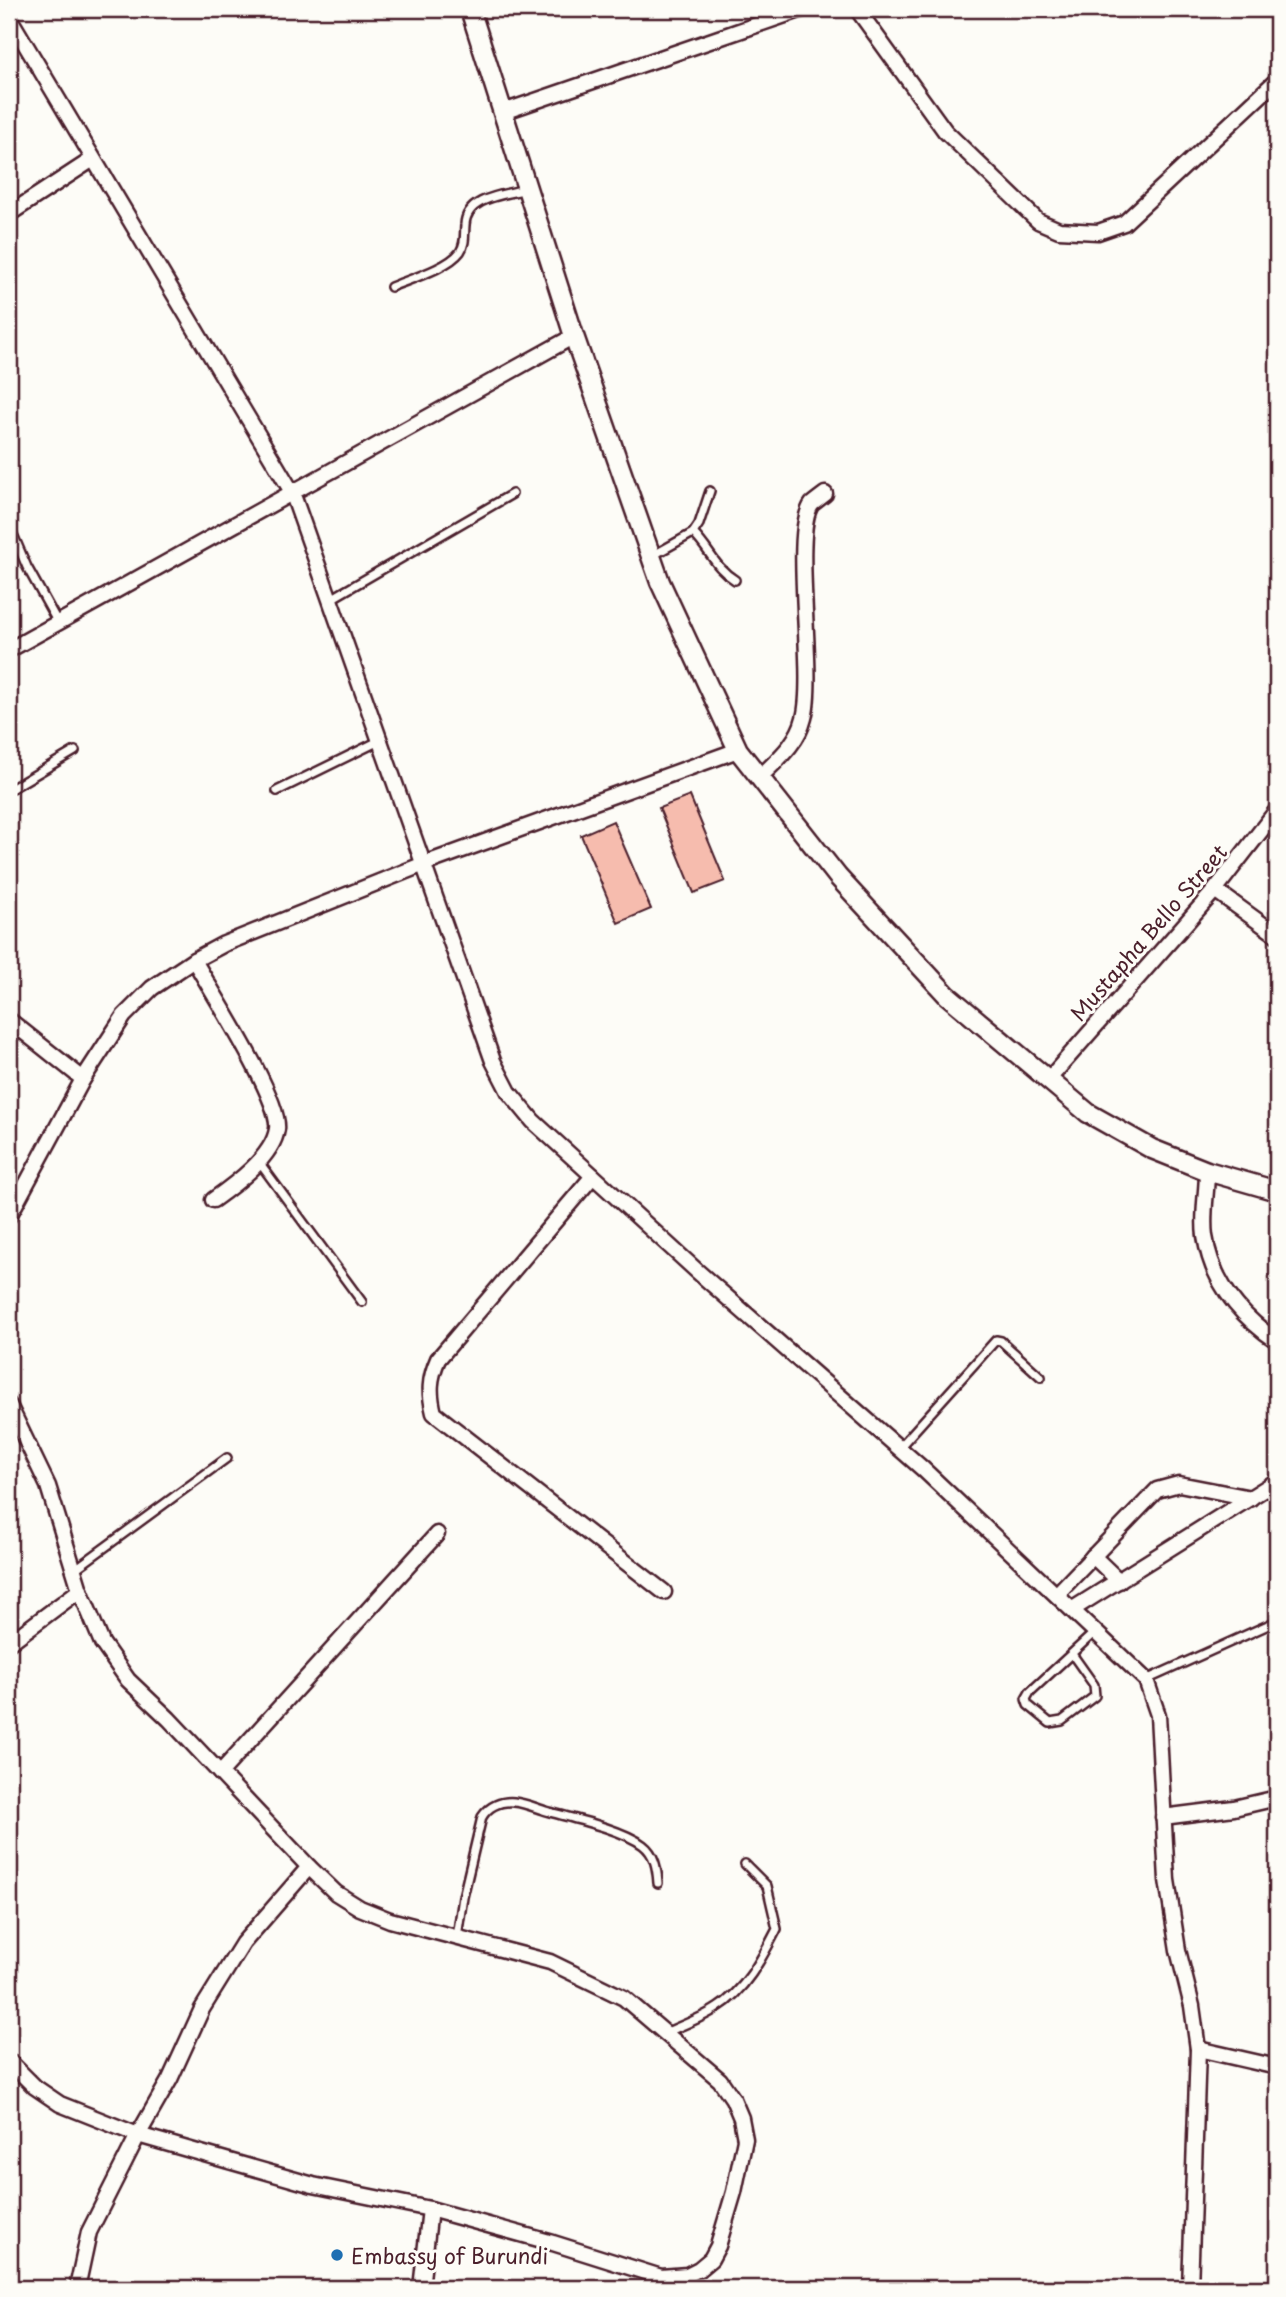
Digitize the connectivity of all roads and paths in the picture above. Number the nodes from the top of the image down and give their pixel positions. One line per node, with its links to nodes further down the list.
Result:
1 (470, 9): 6 (street)
2 (803, 9): 6 (street)
3 (857, 9): 5 (street)
4 (9, 18): 7 (street)
5 (1277, 80)
6 (503, 112): 8 (street)
7 (93, 159): 9 (street); 13 (street)
8 (527, 188): 10 (lane); 11 (street)
9 (9, 214)
10 (391, 287)
11 (574, 336): 13 (street); 18 (street)
12 (710, 491): 17 (lane)
13 (292, 492): 20 (street); 21 (street)
14 (825, 494): 26 (street)
15 (512, 495): 20 (lane)
16 (9, 525): 21 (lane)
17 (693, 533): 18 (lane); 19 (lane)
18 (651, 556): 24 (street)
19 (735, 580)
20 (331, 599): 23 (street)
21 (58, 623): 22 (street)
22 (9, 650)
23 (380, 740): 28 (lane); 30 (street)
24 (738, 750): 26 (street); 30 (street)
25 (75, 751): 27 (lane)
26 (760, 777): 36 (street)
27 (9, 790)
28 (277, 791)
29 (1277, 810): 31 (street, Mustapha Bello Street)
30 (424, 864): 33 (street); 39 (street)
31 (1215, 890): 32 (street); 36 (street, Mustapha Bello Street)
32 (1277, 935)
33 (194, 960): 35 (street); 37 (street)
34 (9, 1020): 35 (street)
35 (83, 1079): 42 (street)
36 (1048, 1080): 38 (street)
37 (258, 1161): 41 (street); 43 (lane)
38 (1208, 1171): 40 (street); 44 (street)
39 (593, 1176): 47 (street); 56 (street)
40 (1277, 1191)
41 (213, 1200)
42 (9, 1216)
43 (362, 1302)
44 (1277, 1341)
45 (1041, 1377): 47 (lane)
46 (9, 1405): 53 (street)
47 (898, 1448): 57 (street)
48 (227, 1458): 53 (lane)
49 (1277, 1481): 50 (street)
50 (1251, 1498): 52 (street); 54 (street)
51 (438, 1534): 64 (street)
52 (1093, 1556): 54 (street); 57 (street)
53 (74, 1570): 55 (street)
54 (1119, 1581): 58 (street)
55 (80, 1590): 61 (street); 64 (street)
56 (664, 1592)
57 (1056, 1594): 58 (street)
58 (1073, 1609): 60 (street)
59 (1277, 1621): 63 (lane)
60 (1096, 1631): 62 (lane); 63 (street)
61 (9, 1643)
62 (1072, 1654): 62 (lane)
63 (1146, 1680): 66 (street)
64 (220, 1773): 68 (street)
65 (1277, 1798): 66 (street)
66 (1163, 1816): 72 (street)
67 (745, 1864): 71 (lane)
68 (309, 1867): 70 (street); 75 (street)
69 (658, 1883): 70 (lane)
70 (457, 1938): 71 (street)
71 (667, 2032): 76 (street)
72 (1198, 2049): 74 (street); 79 (street)
73 (9, 2061): 75 (street)
74 (1277, 2067)
75 (138, 2135): 76 (street); 77 (street)
76 (430, 2209): 78 (street)
77 (77, 2288)
78 (421, 2288)
79 (1190, 2288)

